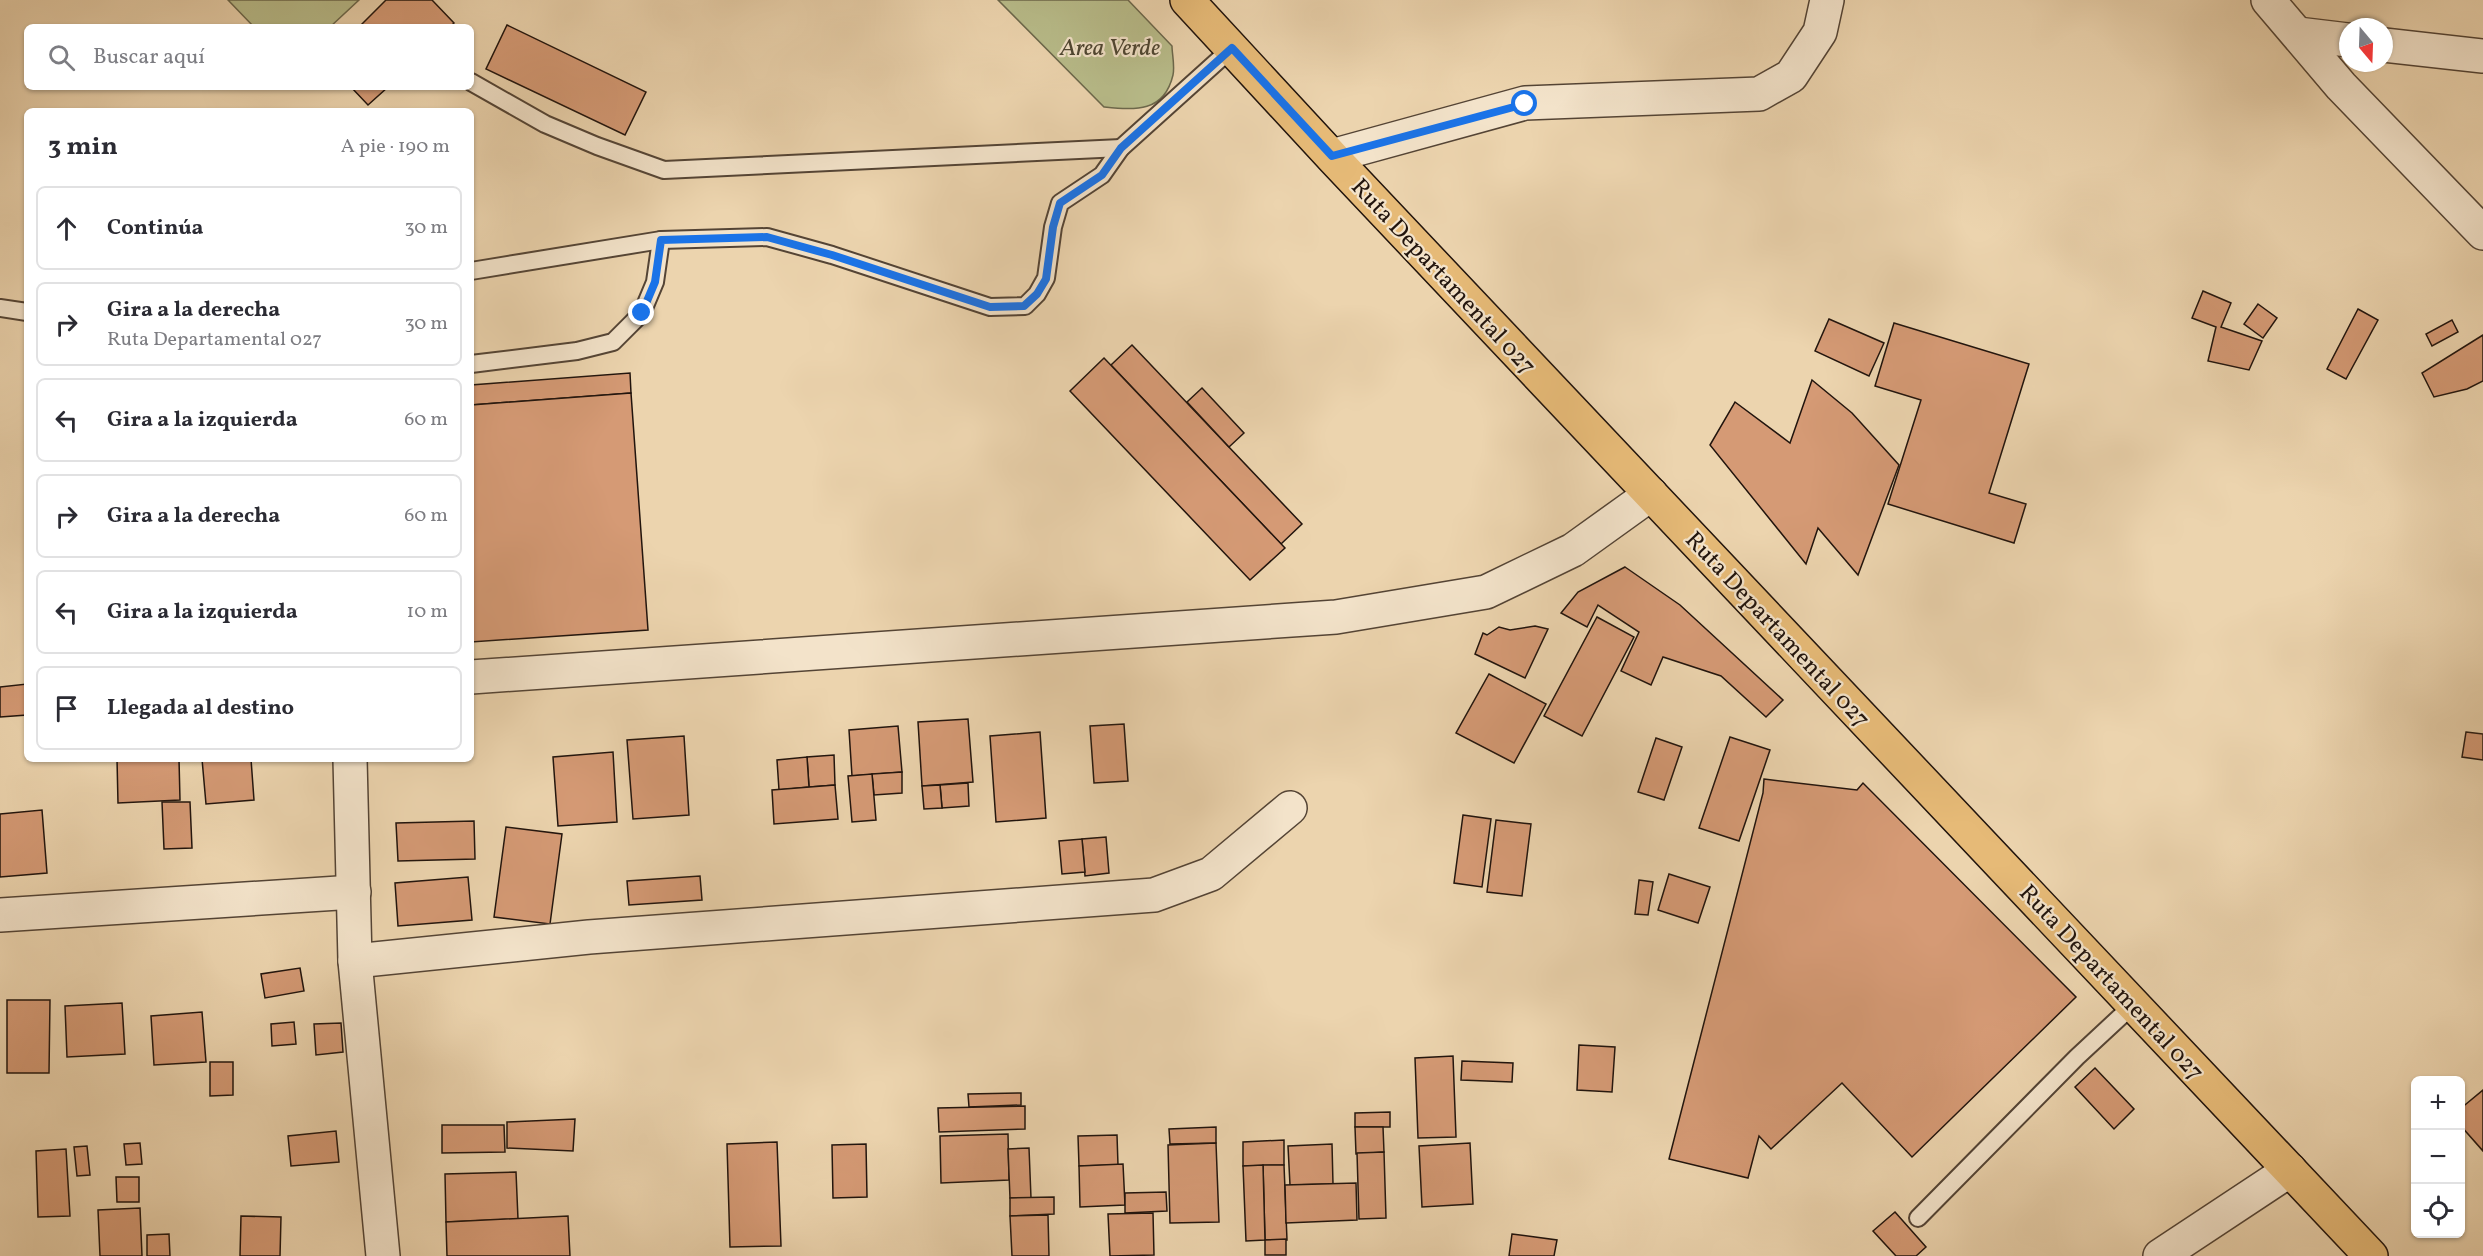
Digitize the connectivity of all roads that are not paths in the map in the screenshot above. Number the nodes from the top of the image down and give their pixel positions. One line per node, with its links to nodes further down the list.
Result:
1 (1187, 0): 7 (main road, Ruta Departamental 027)
2 (1827, 0): 11 (street)
3 (2268, 0): 4 (street)
4 (2298, 34): 5 (street); 12 (street)
5 (2339, 39)
6 (2393, 46): 8 (street)
7 (1232, 48): 10 (lane); 11 (main road, Ruta Departamental 027)
8 (2483, 56)
9 (474, 84): 10 (lane)
10 (1121, 148): 13 (lane)
11 (1332, 156): 18 (main road, Ruta Departamental 027)
12 (2483, 233)
13 (661, 240): 14 (lane); 17 (lane)
14 (474, 271)
15 (0, 308): 16 (lane)
16 (24, 312)
17 (474, 364)
18 (1651, 494): 19 (street); 25 (main road, Ruta Departamental 027)
19 (474, 677)
20 (350, 762): 22 (street)
21 (1290, 808): 24 (street)
22 (354, 892): 23 (street); 24 (street)
23 (0, 915)
24 (355, 961): 28 (street)
25 (2133, 1005): 26 (main road, Ruta Departamental 027); 27 (lane)
26 (2290, 1170): 29 (street); 30 (main road, Ruta Departamental 027)
27 (1918, 1218)
28 (383, 1256)
29 (2160, 1256)
30 (2371, 1256)

